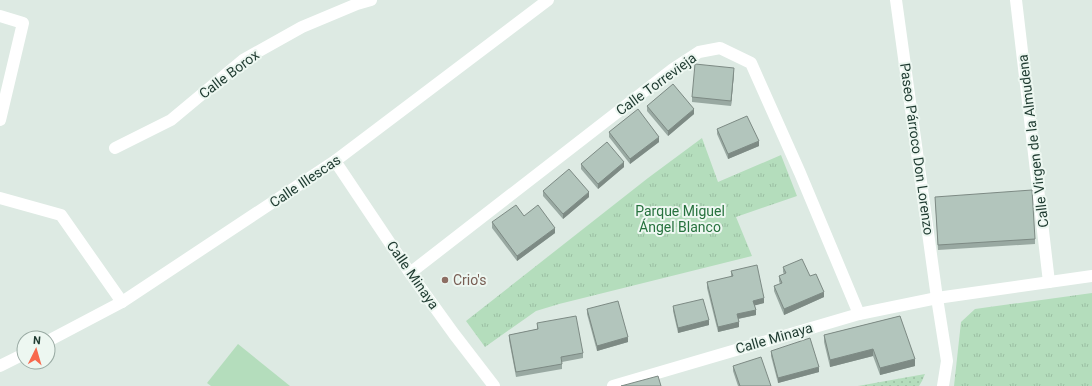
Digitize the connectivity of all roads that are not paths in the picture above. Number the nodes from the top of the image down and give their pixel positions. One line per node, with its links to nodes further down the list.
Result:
1 (371, 0): 7 (street, Calle Borox)
2 (548, 0): 8 (street, Calle Illescas)
3 (896, 0): 13 (street, Paseo Párroco Don Lorenzo)
4 (1016, 0): 12 (street, Calle Virgen de la Almudena)
5 (0, 16): 6 (street)
6 (0, 120)
7 (115, 148)
8 (335, 161): 10 (street, Calle Minaya); 14 (street, Calle Illescas)
9 (0, 198): 14 (street)
10 (410, 273): 15 (street, Calle Torrevieja); 20 (street, Calle Minaya)
11 (1092, 276): 12 (street, Calle Minaya)
12 (1049, 282): 13 (street, Calle Minaya)
13 (937, 298): 15 (street, Calle Minaya); 19 (street, Paseo Párroco Don Lorenzo)
14 (122, 302): 16 (street, Calle Illescas)
15 (858, 314): 21 (street, Calle Minaya)
16 (56, 337)
17 (16, 358): 18 (street)
18 (0, 366)
19 (943, 381): 22 (street)
20 (494, 386)
21 (614, 386)
22 (934, 386)

